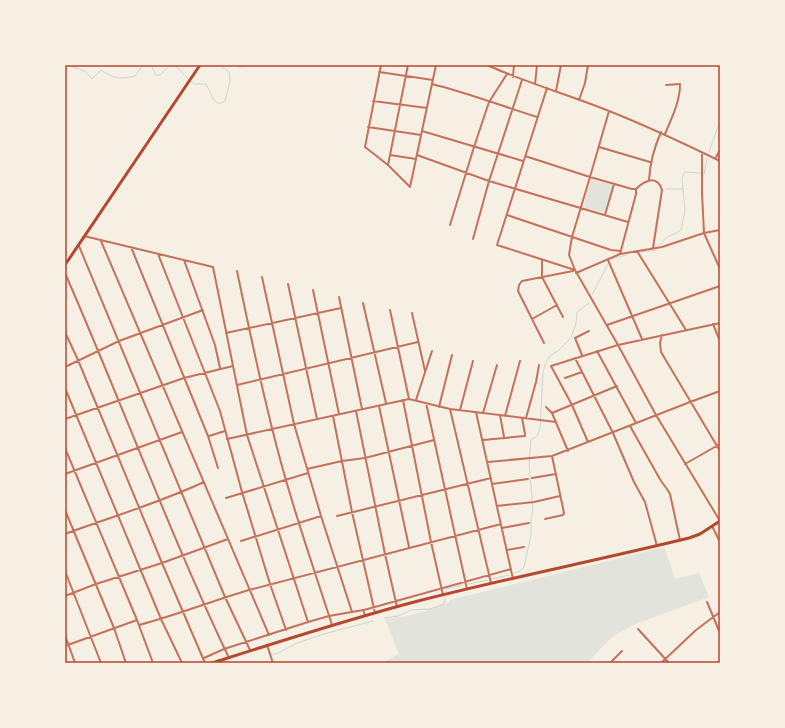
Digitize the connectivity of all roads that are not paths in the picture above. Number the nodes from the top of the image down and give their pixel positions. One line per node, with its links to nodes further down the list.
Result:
1 (200, 65): 63 (main road)
2 (381, 65): 10 (street)
3 (408, 65): 12 (street)
4 (436, 65): 14 (street)
5 (487, 65): 11 (street)
6 (514, 65): 13 (street)
7 (537, 65): 17 (street)
8 (561, 65): 20 (street)
9 (588, 65): 21 (street)
10 (379, 72): 12 (street); 22 (street)
11 (507, 74): 13 (street); 23 (street)
12 (406, 76): 14 (street); 24 (street)
13 (512, 77): 15 (street)
14 (433, 80): 16 (street)
15 (522, 80): 17 (street); 26 (street)
16 (432, 84): 23 (street); 25 (street)
17 (535, 84): 19 (street)
18 (666, 85): 33 (street)
19 (547, 88): 20 (street); 28 (street)
20 (556, 91): 21 (street)
21 (579, 100): 27 (street)
22 (373, 101): 24 (street); 29 (street)
23 (489, 102): 26 (street); 35 (street)
24 (400, 104): 25 (street); 30 (street)
25 (427, 108): 31 (street)
26 (512, 109): 28 (street); 39 (street)
27 (609, 111): 32 (street); 36 (street)
28 (538, 116): 42 (street)
29 (368, 127): 30 (street); 48 (street)
30 (394, 131): 34 (street); 40 (street)
31 (422, 131): 34 (street); 35 (street)
32 (661, 132): 33 (street); 47 (street)
33 (665, 134): 38 (street)
34 (421, 135): 41 (street)
35 (474, 146): 39 (street); 49 (street)
36 (598, 147): 47 (street); 50 (street)
37 (720, 150): 44 (street)
38 (702, 152): 44 (street); 62 (street)
39 (498, 154): 46 (street); 52 (street)
40 (390, 155): 43 (street); 48 (street)
41 (417, 155): 43 (street); 49 (street)
42 (525, 156): 46 (street); 50 (street)
43 (416, 159): 48 (street)
44 (716, 159): 45 (street)
45 (720, 161)
46 (523, 162): 54 (street)
47 (650, 162): 51 (street)
48 (388, 165)
49 (467, 174): 52 (street); 60 (street)
50 (590, 177): 53 (street); 56 (street)
51 (649, 180): 55 (street); 69 (street)
52 (489, 181): 54 (street); 65 (street)
53 (614, 184): 55 (street); 58 (street)
54 (515, 189): 56 (street); 57 (street)
55 (636, 189): 59 (street)
56 (580, 207): 58 (street); 64 (street)
57 (506, 215): 64 (street); 75 (street)
58 (605, 215): 59 (street)
59 (628, 222): 70 (street)
60 (450, 224)
61 (720, 230): 62 (street)
62 (704, 233): 69 (street); 78 (street)
63 (84, 236): 66 (street); 67 (main road)
64 (572, 237): 70 (street); 79 (street)
65 (473, 239)
66 (101, 241): 68 (street); 111 (street)
67 (78, 245): 77 (main road); 115 (street)
68 (131, 247): 72 (street); 104 (street)
69 (653, 248): 71 (street)
70 (620, 251): 73 (street)
71 (637, 251): 73 (street); 90 (street)
72 (158, 254): 74 (street); 98 (street)
73 (620, 254): 76 (street)
74 (184, 260): 93 (street); 112 (street)
75 (542, 260): 79 (street); 84 (street)
76 (608, 260): 82 (street); 97 (street)
77 (65, 265)
78 (720, 269)
79 (574, 270): 82 (street); 84 (street)
80 (237, 271): 107 (street)
81 (65, 273): 121 (street)
82 (576, 273): 106 (street)
83 (262, 277): 102 (street)
84 (542, 277): 91 (street); 101 (street)
85 (288, 284): 100 (street)
86 (720, 286): 90 (street)
87 (313, 290): 95 (street)
88 (339, 297): 92 (street)
89 (363, 303): 124 (street)
90 (669, 304): 97 (street); 108 (street)
91 (557, 305): 99 (street); 101 (street)
92 (341, 308): 95 (street); 127 (street)
93 (203, 310): 98 (street); 137 (street)
94 (390, 310): 120 (street)
95 (318, 313): 100 (street); 132 (street)
96 (412, 313): 117 (street)
97 (632, 316): 106 (street); 114 (street)
98 (183, 317): 104 (street); 141 (street)
99 (563, 317)
100 (295, 318): 102 (street); 138 (street)
101 (532, 319): 118 (street)
102 (272, 323): 107 (street); 142 (street)
103 (720, 323): 105 (street)
104 (162, 324): 111 (street); 143 (street)
105 (713, 324): 108 (street); 116 (street)
106 (607, 325): 119 (street)
107 (249, 328): 112 (street); 145 (street)
108 (686, 330): 113 (street)
109 (589, 331): 126 (street)
110 (65, 332): 129 (street)
111 (140, 333): 115 (street); 146 (street)
112 (226, 333): 135 (street)
113 (662, 335): 114 (street); 157 (street)
114 (642, 339): 119 (street)
115 (119, 341): 121 (street); 151 (street)
116 (720, 341)
117 (418, 342): 120 (street); 139 (street)
118 (544, 343)
119 (618, 345): 123 (street); 175 (street)
120 (398, 347): 124 (street); 153 (street)
121 (99, 350): 129 (street); 154 (street)
122 (432, 351): 139 (street)
123 (597, 351): 126 (street); 148 (street)
124 (374, 353): 127 (street); 159 (street)
125 (452, 356): 163 (street)
126 (582, 356): 128 (street)
127 (351, 358): 132 (street); 165 (street)
128 (575, 358): 140 (street); 160 (street)
129 (78, 360): 136 (street); 162 (street)
130 (473, 361): 167 (street)
131 (520, 361): 177 (street)
132 (329, 363): 138 (street); 172 (street)
133 (497, 365): 170 (street)
134 (539, 365): 179 (street)
135 (233, 366): 137 (street); 147 (street)
136 (65, 367)
137 (220, 368): 141 (street)
138 (306, 368): 142 (street); 180 (street)
139 (425, 371): 156 (street)
140 (582, 372): 144 (street); 152 (street)
141 (206, 373): 143 (street); 187 (street)
142 (282, 374): 145 (street); 184 (street)
143 (184, 378): 146 (street); 191 (street)
144 (565, 378)
145 (260, 379): 147 (street); 186 (street)
146 (162, 385): 151 (street); 188 (street)
147 (237, 385): 190 (street)
148 (616, 386): 152 (street); 183 (street)
149 (65, 388): 173 (street)
150 (720, 391): 157 (street)
151 (140, 392): 154 (street); 196 (street)
152 (594, 395): 160 (street); 189 (street)
153 (409, 399): 155 (street); 156 (street)
154 (119, 400): 162 (street); 202 (street)
155 (403, 400): 159 (street); 199 (street)
156 (416, 400): 158 (street)
157 (690, 402): 175 (street); 200 (street)
158 (426, 403): 163 (street); 194 (street)
159 (386, 404): 161 (street)
160 (572, 405): 171 (street); 197 (street)
161 (379, 406): 165 (street); 204 (street)
162 (98, 407): 173 (street); 206 (street)
163 (439, 407): 166 (street)
164 (546, 407): 171 (street)
165 (362, 409): 168 (street)
166 (450, 409): 167 (street); 224 (street)
167 (460, 410): 169 (street)
168 (356, 411): 172 (street); 208 (street)
169 (476, 412): 170 (street); 195 (street)
170 (483, 413): 174 (street)
171 (552, 413): 182 (street)
172 (340, 414): 176 (street)
173 (76, 415): 181 (street); 211 (street)
174 (500, 415): 177 (street); 192 (street)
175 (656, 415): 183 (street); 212 (street)
176 (333, 416): 180 (street); 209 (street)
177 (505, 416): 178 (street)
178 (522, 418): 179 (street); 192 (street)
179 (526, 418): 182 (street)
180 (317, 419): 184 (street)
181 (65, 420)
182 (556, 422): 205 (street)
183 (636, 423): 185 (street)
184 (294, 424): 186 (street); 214 (street)
185 (630, 426): 189 (street); 258 (street)
186 (272, 429): 190 (street); 221 (street)
187 (225, 431): 191 (street); 193 (street)
188 (182, 432): 196 (street); 223 (street)
189 (613, 433): 197 (street); 262 (street)
190 (247, 435): 193 (street); 226 (street)
191 (208, 436): 213 (street)
192 (504, 438): 195 (street)
193 (227, 439): 229 (street)
194 (434, 440): 199 (street); 227 (street)
195 (483, 440): 210 (street)
196 (160, 441): 202 (street); 228 (street)
197 (588, 442): 205 (street)
198 (720, 444): 200 (street)
199 (411, 446): 204 (street); 230 (street)
200 (717, 446): 203 (street); 212 (street)
201 (65, 448): 215 (street)
202 (138, 448): 206 (street); 233 (street)
203 (720, 450)
204 (389, 451): 208 (street); 234 (street)
205 (568, 451): 207 (street)
206 (118, 455): 211 (street); 237 (street)
207 (552, 456): 210 (street); 218 (street)
208 (365, 458): 209 (street); 235 (street)
209 (342, 461): 214 (street); 239 (street)
210 (488, 462): 219 (street)
211 (95, 463): 215 (street); 240 (street)
212 (685, 464): 244 (street)
213 (218, 468)
214 (307, 469): 216 (street)
215 (74, 471): 217 (street); 245 (street)
216 (308, 473): 221 (street); 241 (street)
217 (65, 474)
218 (556, 474): 220 (street); 231 (street)
219 (491, 478): 224 (street); 225 (street)
220 (532, 478)
221 (286, 479): 226 (street); 246 (street)
222 (528, 479): 225 (street)
223 (204, 482): 228 (street); 257 (street)
224 (467, 484): 227 (street); 252 (street)
225 (492, 484): 236 (street)
226 (264, 486): 229 (street); 251 (street)
227 (445, 489): 230 (street); 256 (street)
228 (182, 492): 233 (street); 265 (street)
229 (242, 492): 232 (street); 255 (street)
230 (422, 495): 234 (street); 260 (street)
231 (560, 496): 236 (street); 243 (street)
232 (226, 498)
233 (161, 501): 237 (street); 268 (street)
234 (398, 501): 235 (street); 263 (street)
235 (375, 506): 239 (street); 267 (street)
236 (497, 506): 248 (street)
237 (140, 507): 240 (street); 270 (street)
238 (65, 510): 253 (street)
239 (352, 512): 242 (street); 269 (street)
240 (118, 515): 245 (street); 272 (street)
241 (321, 516): 246 (street); 271 (street)
242 (337, 516)
243 (545, 519)
244 (720, 521): 249 (main road)
245 (96, 522): 253 (street); 277 (street)
246 (300, 523): 251 (street); 275 (street)
247 (529, 523): 250 (street)
248 (501, 524): 250 (street); 252 (street)
249 (712, 526): 258 (main road); 261 (street)
250 (502, 528): 266 (street)
251 (278, 530): 255 (street); 278 (street)
252 (478, 530): 256 (street); 276 (street)
253 (73, 531): 254 (street); 281 (street)
254 (65, 534)
255 (256, 536): 259 (street); 282 (street)
256 (455, 536): 260 (street); 280 (street)
257 (228, 539): 265 (street); 286 (street)
258 (680, 540): 262 (main road)
259 (241, 541)
260 (431, 542): 263 (street); 284 (street)
261 (720, 542)
262 (656, 546): 279 (main road)
263 (409, 547): 267 (street)
264 (524, 547): 266 (street)
265 (204, 548): 268 (street); 291 (street)
266 (507, 550): 273 (street)
267 (384, 554): 269 (street); 292 (street)
268 (183, 555): 270 (street); 295 (street)
269 (362, 560): 271 (street); 296 (street)
270 (162, 563): 272 (street); 299 (street)
271 (337, 566): 275 (street); 300 (street)
272 (141, 570): 277 (street); 306 (street)
273 (511, 570): 276 (street); 279 (street)
274 (65, 571): 287 (street)
275 (315, 572): 278 (street); 304 (street)
276 (489, 575): 280 (street); 283 (street)
277 (118, 577): 281 (street); 307 (street)
278 (292, 578): 282 (street); 308 (street)
279 (513, 579): 283 (main road)
280 (465, 582): 284 (street); 285 (street)
281 (96, 584): 287 (street); 311 (street)
282 (270, 584): 286 (street); 313 (street)
283 (491, 584): 285 (main road)
284 (442, 588): 288 (street); 290 (street)
285 (467, 589): 288 (main road)
286 (249, 590): 291 (street); 316 (street)
287 (73, 592): 289 (street); 317 (street)
288 (444, 595): 293 (main road)
289 (65, 596)
290 (415, 596): 292 (street); 293 (street)
291 (225, 597): 295 (street); 318 (street)
292 (395, 601): 296 (street); 297 (street)
293 (416, 601): 297 (main road)
294 (707, 602): 305 (street)
295 (203, 604): 299 (street); 322 (street)
296 (373, 607): 298 (street); 302 (street)
297 (397, 607): 302 (main road)
298 (363, 610): 300 (street); 303 (street)
299 (183, 612): 306 (street); 325 (street)
300 (352, 612): 304 (street)
301 (720, 612): 305 (street)
302 (375, 613): 303 (main road)
303 (365, 615): 310 (main road)
304 (329, 616): 308 (street); 310 (street)
305 (713, 617): 314 (street); 327 (street)
306 (161, 619): 309 (street); 332 (street)
307 (137, 620): 309 (street); 311 (street)
308 (308, 622): 313 (street)
309 (139, 625): 331 (street)
310 (332, 625): 319 (main road)
311 (114, 628): 317 (street); 330 (street)
312 (638, 629): 327 (street)
313 (286, 630): 316 (street)
314 (720, 633)
315 (65, 635): 320 (street)
316 (269, 635): 318 (street)
317 (92, 637): 320 (street); 329 (street)
318 (246, 642): 322 (street); 323 (street)
319 (267, 644): 323 (main road); 335 (street)
320 (69, 645): 321 (street); 328 (street)
321 (65, 646)
322 (224, 649): 325 (street); 326 (street)
323 (250, 651): 326 (main road)
324 (622, 651): 336 (street)
325 (204, 658): 333 (street)
326 (229, 658): 334 (main road)
327 (665, 659): 337 (street); 338 (street)
328 (75, 663)
329 (101, 663)
330 (126, 663)
331 (153, 663)
332 (182, 663)
333 (206, 663)
334 (212, 663)
335 (272, 663)
336 (610, 663)
337 (661, 663)
338 (669, 663)

